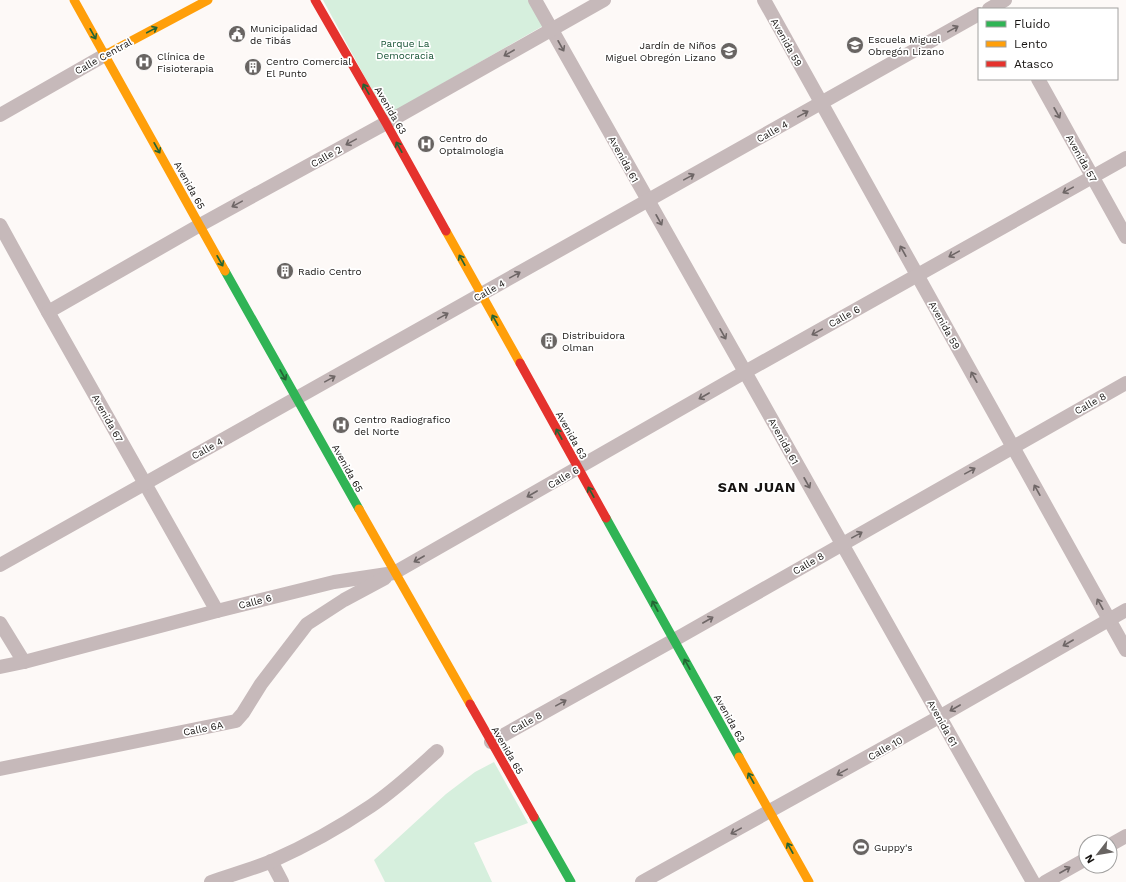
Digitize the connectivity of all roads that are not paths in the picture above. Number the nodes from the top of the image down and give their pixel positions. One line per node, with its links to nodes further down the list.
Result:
1 (74, 0): 9 (main road, Avenida 65, one-way to 9)
2 (208, 0): 9 (main road, Calle Central, one-way to 2)
3 (315, 0): 13 (main road, Avenida 63, one-way to 3)
4 (535, 0): 8 (street, Avenida 61)
5 (604, 0): 8 (street, Calle 2)
6 (764, 0): 11 (street, Avenida 59)
7 (978, 15): 11 (street, Calle 4, one-way to 7)
8 (551, 29): 13 (street, Calle 2, one-way to 13); 16 (street, Avenida 61, one-way to 16)
9 (105, 55): 12 (street, Calle Central); 18 (main road, Avenida 65, one-way to 18)
10 (1039, 80): 15 (street, Avenida 57, one-way to 15)
11 (821, 103): 16 (street, Calle 4, one-way to 11); 20 (street, Avenida 59, one-way to 11)
12 (0, 115)
13 (386, 123): 18 (street, Calle 2, one-way to 18); 21 (main road, Avenida 63, one-way to 13)
14 (1126, 158): 15 (street, Calle 6)
15 (1092, 177): 19 (street, Avenida 57); 20 (street, Calle 6, one-way to 20)
16 (648, 201): 21 (street, Calle 4, one-way to 16); 23 (street, Avenida 61, one-way to 23)
17 (0, 225): 22 (street, Avenida 67)
18 (200, 225): 22 (street, Calle 2); 25 (main road, Avenida 65, one-way to 25)
19 (1126, 237)
20 (917, 275): 23 (street, Calle 6, one-way to 23); 26 (street, Avenida 59, one-way to 20)
21 (481, 294): 25 (street, Calle 4, one-way to 21); 27 (main road, Avenida 63, one-way to 21)
22 (48, 312): 28 (street, Avenida 67)
23 (745, 372): 27 (street, Calle 6, one-way to 27); 29 (street, Avenida 61, one-way to 29)
24 (1126, 383): 26 (street, Calle 8)
25 (296, 398): 28 (street, Calle 4); 31 (main road, Avenida 65)
26 (1013, 447): 29 (street, Calle 8, one-way to 26); 36 (street, Avenida 59, one-way to 26)
27 (578, 468): 31 (street, Calle 6, one-way to 31); 38 (main road, Avenida 63, one-way to 27)
28 (145, 484): 30 (street, Calle 4); 35 (street, Avenida 67)
29 (842, 544): 38 (street, Calle 8, one-way to 29); 42 (street, Avenida 61)
30 (0, 565)
31 (394, 573): 32 (street, Calle 6); 33 (street, Calle 6A); 43 (main road, Avenida 65)
32 (334, 582): 33 (street); 35 (street, Calle 6)
33 (344, 600): 45 (street, Calle 6A)
34 (1126, 610): 36 (street, Calle 10)
35 (217, 611): 40 (street, Calle 6)
36 (1109, 620): 39 (street, Avenida 59); 42 (street, Calle 10, one-way to 42)
37 (0, 623): 40 (street)
38 (674, 640): 43 (street, Calle 8, one-way to 38); 46 (main road, Avenida 63, one-way to 38)
39 (1126, 650)
40 (24, 662): 41 (street, Calle 6)
41 (0, 667)
42 (940, 717): 46 (street, Calle 10, one-way to 46); 54 (street, Avenida 61)
43 (491, 742): 51 (main road, Avenida 65)
44 (437, 751): 47 (street)
45 (0, 769)
46 (770, 812): 52 (street, Calle 10, one-way to 52); 53 (main road, Avenida 63, one-way to 46)
47 (271, 861): 49 (street); 50 (street)
48 (1078, 863): 55 (street, one-way to 48)
49 (211, 882)
50 (282, 882)
51 (571, 882)
52 (642, 882)
53 (809, 882)
54 (1032, 882)
55 (1045, 882)

